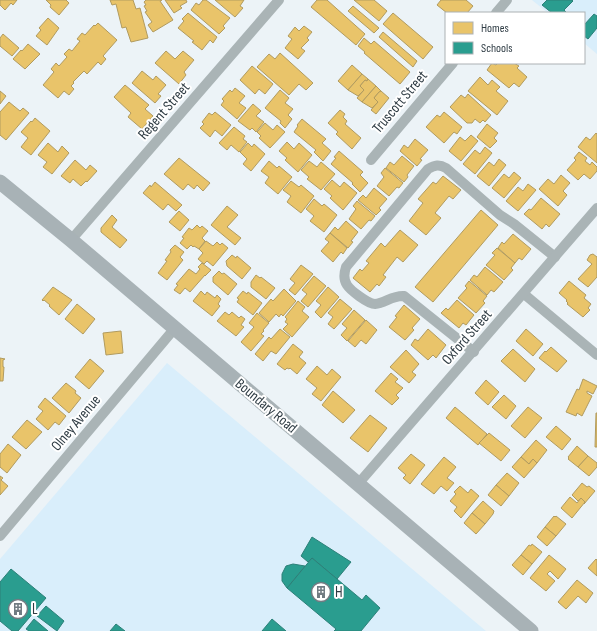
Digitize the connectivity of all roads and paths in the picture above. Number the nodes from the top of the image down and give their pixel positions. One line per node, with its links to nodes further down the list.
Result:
1 (278, 0): 8 (street, Regent Street)
2 (507, 0): 3 (street)
3 (497, 12)
4 (452, 64): 5 (street, Truscott Street)
5 (371, 160)
6 (0, 182): 8 (main road, Boundary Road)
7 (597, 208): 9 (street, Oxford Street)
8 (71, 240): 11 (main road, Boundary Road)
9 (555, 257): 10 (street, Oxford Street); 12 (street)
10 (524, 294): 12 (street, Oxford Street); 13 (street)
11 (175, 328): 14 (main road, Boundary Road); 15 (street, Olney Avenue)
12 (474, 352): 14 (street, Oxford Street)
13 (597, 355)
14 (358, 484): 16 (main road, Boundary Road)
15 (0, 536)
16 (531, 631)

